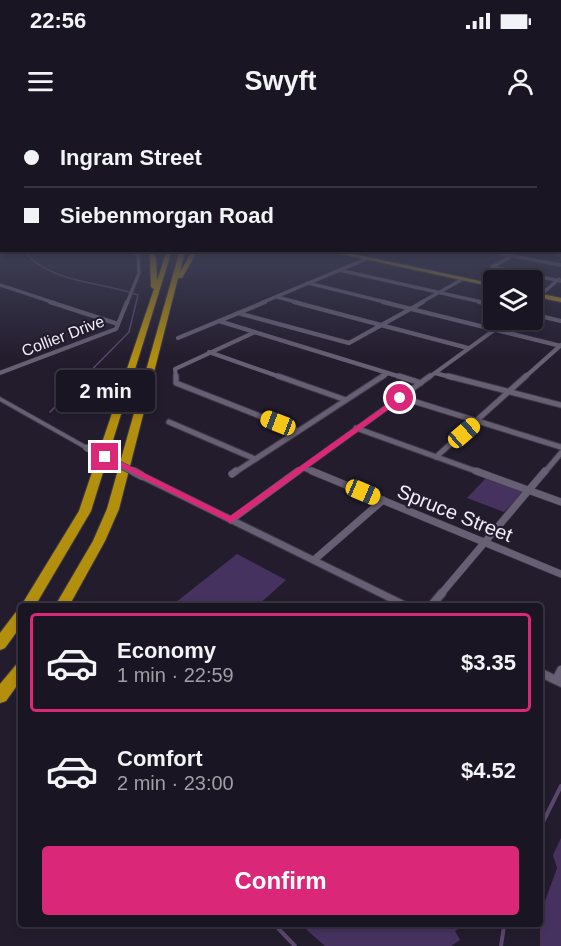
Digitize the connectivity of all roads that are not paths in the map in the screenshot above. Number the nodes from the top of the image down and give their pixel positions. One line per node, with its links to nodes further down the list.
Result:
1 (134, 283): 25 (street, Collier Drive)
2 (154, 283): 17 (highway)
3 (159, 283): 17 (highway)
4 (174, 283): 12 (highway)
5 (177, 283): 12 (highway)
6 (311, 283): 10 (street)
7 (394, 283): 14 (street)
8 (458, 283): 14 (street)
9 (556, 283): 13 (street)
10 (308, 284): 16 (street); 20 (street)
11 (0, 285): 25 (street)
12 (172, 291): 62 (highway)
13 (543, 292)
14 (439, 293): 19 (street); 20 (street)
15 (543, 296): 18 (highway)
16 (277, 297): 21 (street); 26 (street)
17 (154, 298): 61 (highway)
18 (561, 300)
19 (483, 303)
20 (412, 309): 26 (street); 27 (street)
21 (238, 313): 23 (street); 26 (street)
22 (543, 317): 24 (street)
23 (219, 321): 30 (street); 31 (street)
24 (561, 321)
25 (118, 324): 37 (street, Collier Drive)
26 (383, 325): 33 (street)
27 (483, 326)
28 (493, 330): 33 (street)
29 (498, 330): 32 (street)
30 (255, 332): 34 (street); 35 (street)
31 (178, 338)
32 (561, 345): 39 (street)
33 (468, 348): 36 (street)
34 (209, 352): 42 (street); 47 (street)
35 (388, 373): 38 (street); 42 (street)
36 (435, 373): 38 (street); 39 (street)
37 (0, 374)
38 (421, 383): 40 (street)
39 (510, 391): 43 (street); 44 (street)
40 (400, 398): 44 (street); 46 (street)
41 (0, 399): 57 (street, bridge)
42 (346, 400): 47 (street)
43 (561, 405)
44 (478, 421): 48 (street); 50 (street)
45 (169, 422): 51 (street)
46 (356, 428): 50 (street); 52 (street)
47 (298, 431): 51 (street)
48 (561, 447)
49 (561, 453): 54 (street)
50 (436, 457): 54 (street)
51 (255, 459): 53 (street)
52 (304, 468): 55 (street, Spruce Street); 57 (street)
53 (232, 474)
54 (529, 490): 56 (street); 58 (street)
55 (383, 500): 58 (street, Spruce Street); 59 (street)
56 (561, 502)
57 (231, 520): 59 (street)
58 (484, 542): 60 (street, Spruce Street); 64 (street)
59 (314, 560): 63 (street)
60 (561, 574)
61 (30, 603)
62 (64, 603)
63 (401, 603)
64 (433, 603)
65 (18, 620): 66 (highway)
66 (0, 644)
67 (18, 673): 70 (highway)
68 (543, 673): 69 (street)
69 (559, 678)
70 (0, 696)

